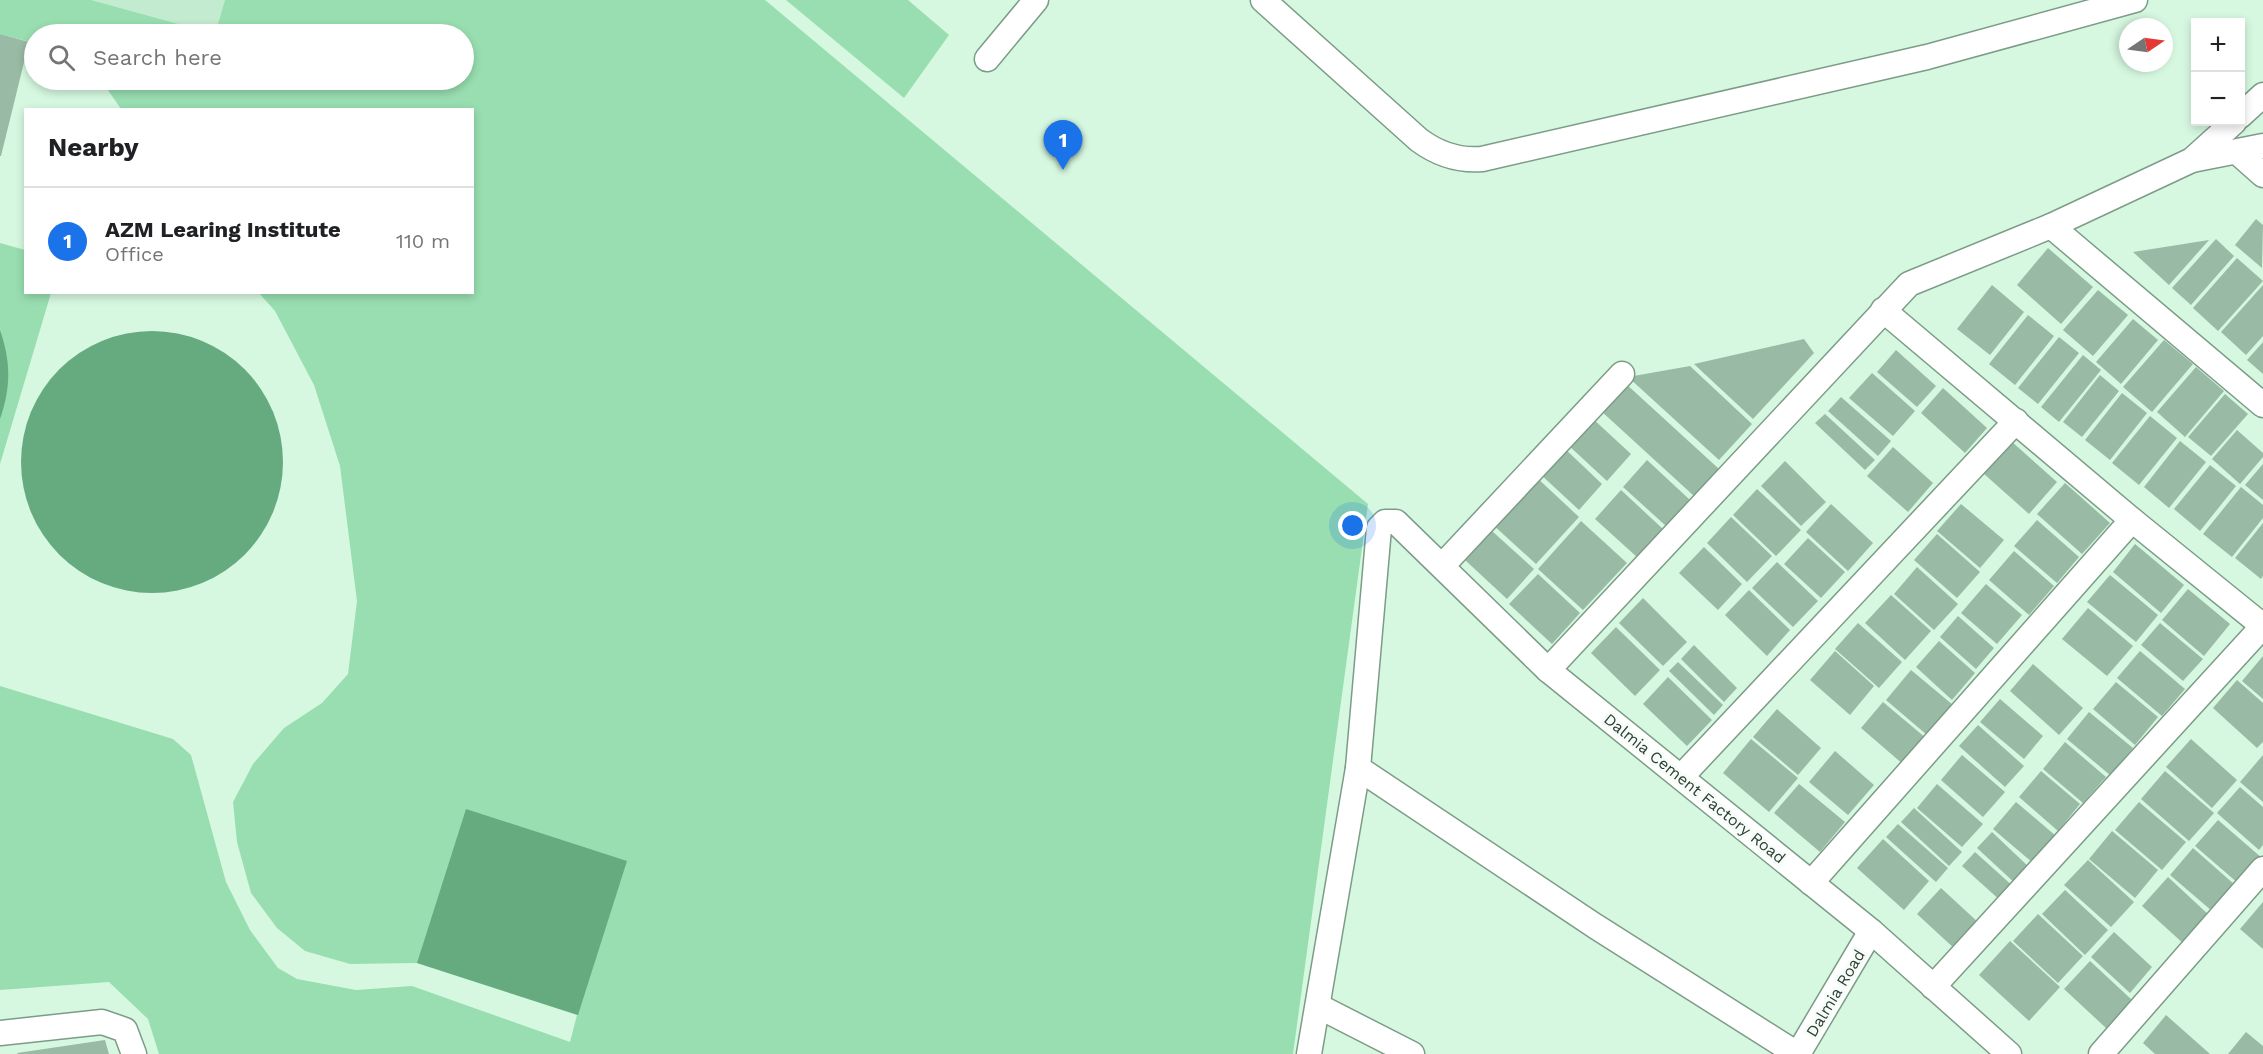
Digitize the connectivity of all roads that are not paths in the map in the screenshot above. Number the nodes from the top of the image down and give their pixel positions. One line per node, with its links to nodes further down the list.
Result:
1 (1036, 0): 4 (street)
2 (1263, 0): 3 (street)
3 (2135, 0)
4 (987, 59)
5 (2263, 95): 6 (street)
6 (2245, 112)
7 (2230, 126): 10 (street)
8 (2263, 146): 9 (street)
9 (2236, 152): 10 (street); 11 (street)
10 (2192, 160): 12 (street)
11 (2263, 175)
12 (2051, 226): 13 (street); 15 (street)
13 (1883, 310): 16 (street); 20 (street)
14 (1622, 374): 18 (street)
15 (2263, 405)
16 (2016, 422): 17 (street); 22 (street)
17 (2132, 520): 19 (street); 24 (street)
18 (1442, 566): 20 (street, Dalmia Cement Factory Road); 21 (street, Dalmia Cement Factory Road)
19 (2263, 626): 26 (street)
20 (1548, 670): 22 (street, Dalmia Cement Factory Road)
21 (1358, 768): 27 (street); 32 (street)
22 (1681, 777): 24 (street, Dalmia Cement Factory Road)
23 (2263, 869): 34 (street)
24 (1811, 883): 25 (street, Dalmia Cement Factory Road)
25 (1871, 931): 26 (street, Dalmia Cement Factory Road); 32 (street, Dalmia Road)
26 (1933, 987): 33 (street, Dalmia Cement Factory Road)
27 (1318, 1006): 30 (street); 31 (street)
28 (0, 1033): 29 (street)
29 (134, 1054)
30 (1309, 1054)
31 (1412, 1054)
32 (1798, 1054)
33 (2009, 1054)
34 (2101, 1054)

